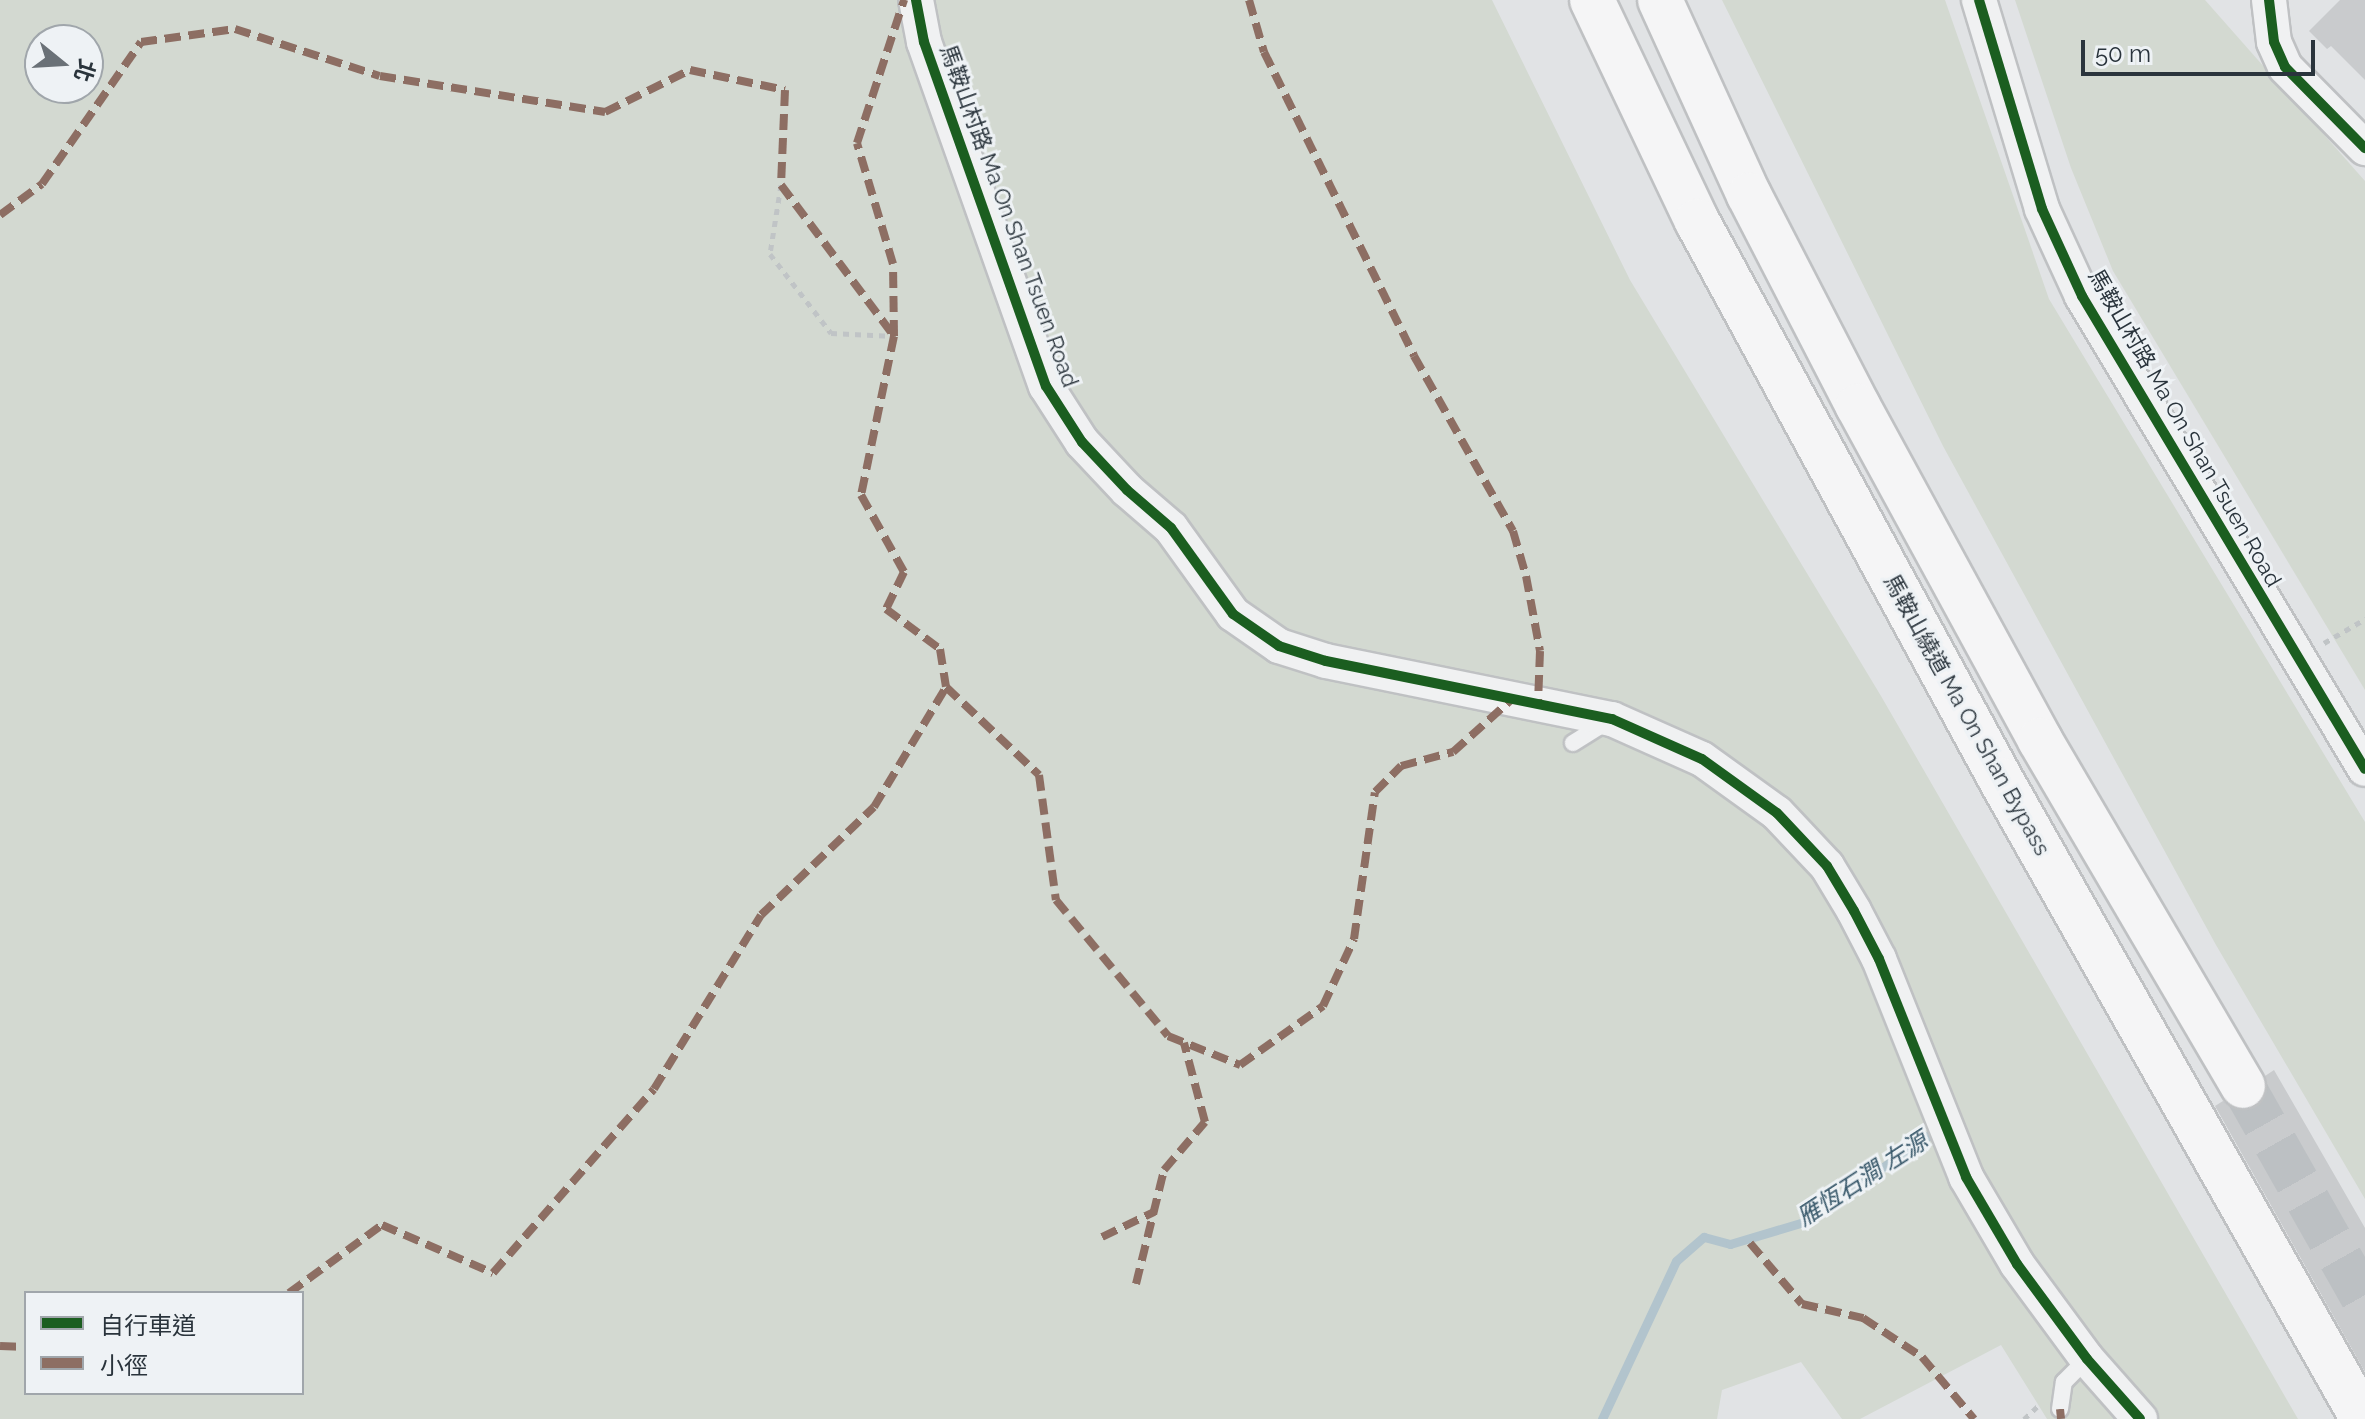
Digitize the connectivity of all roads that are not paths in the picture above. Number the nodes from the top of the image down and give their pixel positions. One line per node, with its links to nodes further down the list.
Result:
1 (916, 0): 7 (street, 馬鞍山村路 Ma On Shan Tsuen Road)
2 (1592, 0): 14 (main road, 馬鞍山繞道 Ma On Shan Bypass)
3 (1660, 0): 10 (main road)
4 (1979, 0): 9 (street, 馬鞍山村路 Ma On Shan Tsuen Road)
5 (2269, 0): 6 (street)
6 (2365, 148)
7 (1612, 719): 8 (lane); 11 (street, 馬鞍山村路 Ma On Shan Tsuen Road)
8 (1573, 743)
9 (2365, 769)
10 (2243, 1086)
11 (2087, 1359): 12 (lane); 13 (street, 馬鞍山村路 Ma On Shan Tsuen Road)
12 (2060, 1409)
13 (2140, 1419)
14 (2363, 1419)

